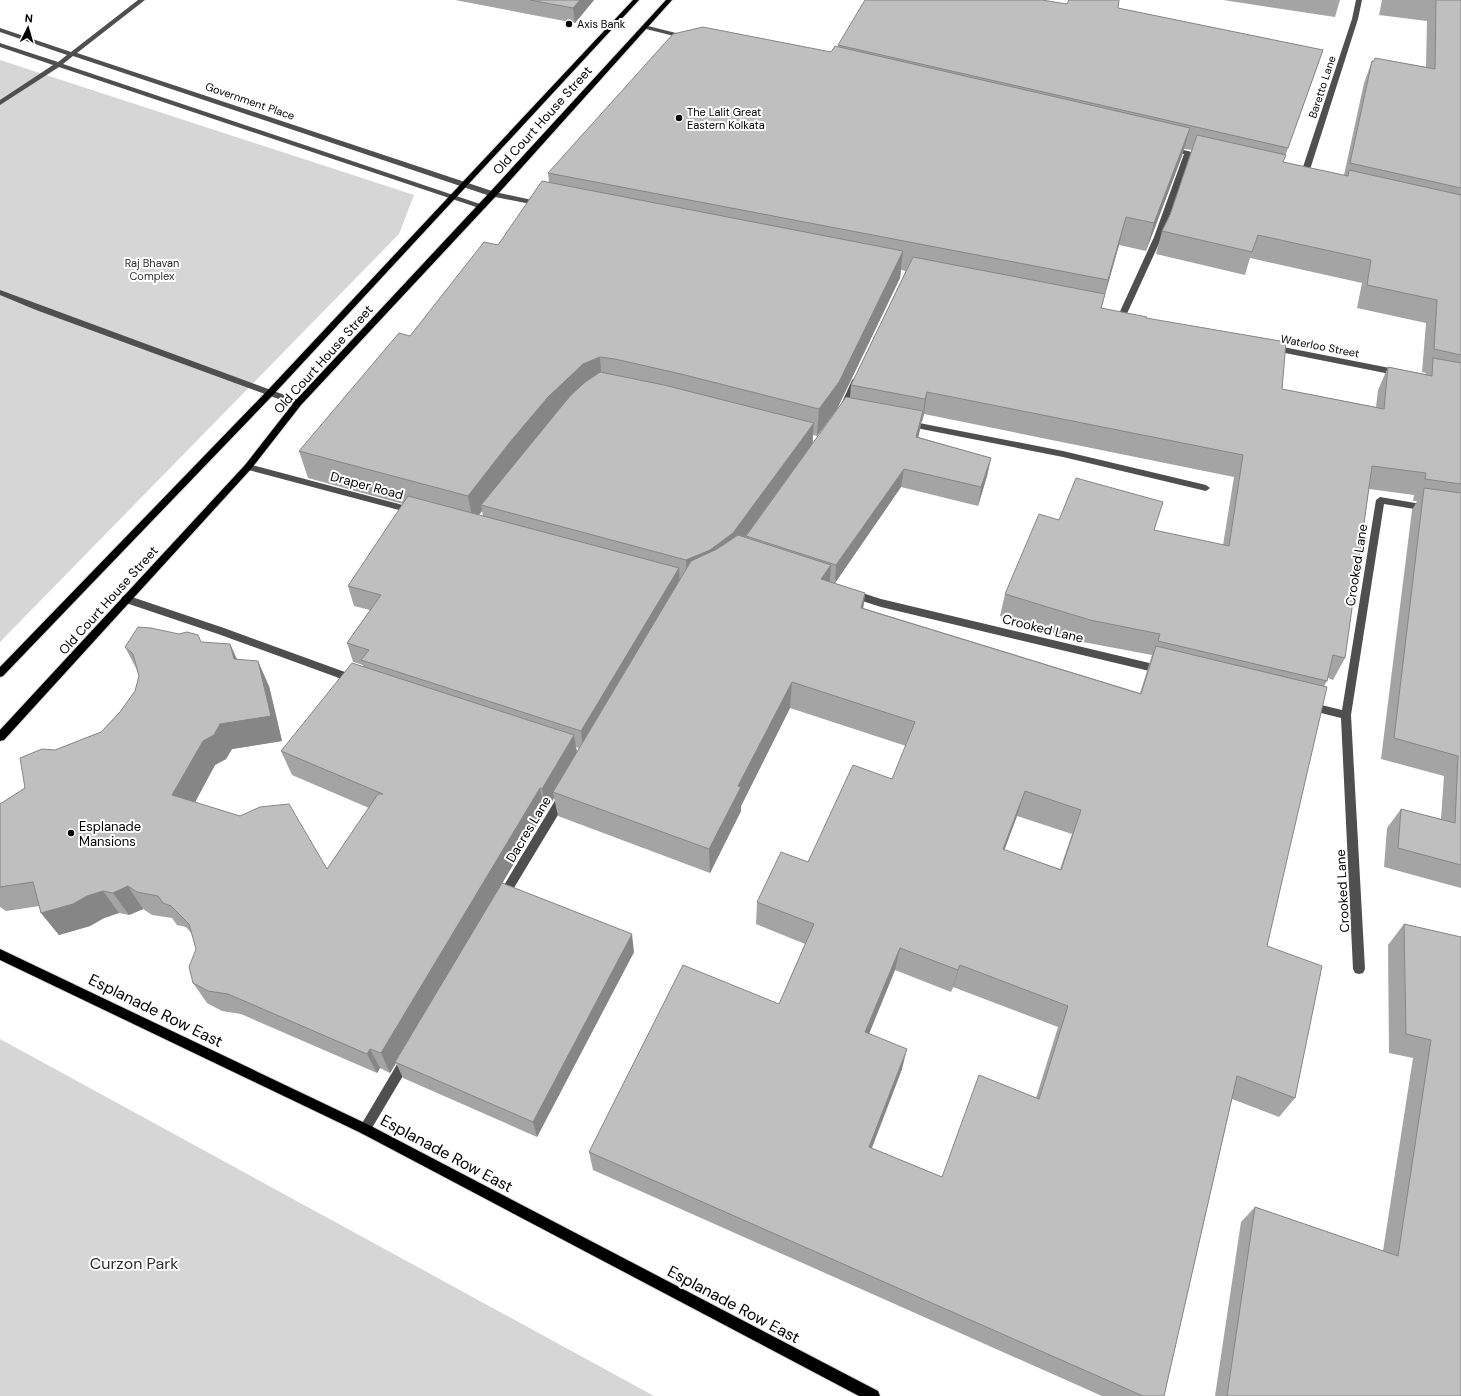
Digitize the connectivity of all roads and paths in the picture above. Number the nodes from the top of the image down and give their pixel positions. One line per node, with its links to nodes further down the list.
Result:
1 (142, 0): 9 (street)
2 (636, 0): 16 (main road)
3 (669, 0): 5 (main road, Old Court House Street)
4 (1359, 0): 15 (street, Baretto Lane)
5 (644, 27): 7 (street); 17 (main road, Old Court House Street)
6 (0, 30): 9 (street, Government Place)
7 (690, 38)
8 (0, 45): 10 (street)
9 (73, 53): 10 (street); 16 (street, Government Place)
10 (58, 65): 11 (street); 18 (street)
11 (0, 103)
12 (1165, 148): 13 (street)
13 (1188, 153): 14 (street); 22 (street)
14 (1211, 158)
15 (1295, 178)
16 (463, 184): 17 (street, Government Place); 18 (main road)
17 (493, 194): 19 (street); 20 (main road, Old Court House Street)
18 (452, 196): 20 (street); 26 (main road)
19 (547, 205)
20 (482, 206): 27 (main road, Old Court House Street)
21 (0, 292): 26 (street)
22 (1122, 318)
23 (1268, 347): 25 (street, Waterloo Street)
24 (861, 369): 28 (street)
25 (1407, 374)
26 (270, 393): 27 (street); 37 (main road)
27 (298, 403): 30 (main road, Old Court House Street)
28 (843, 414)
29 (903, 423): 31 (street)
30 (248, 467): 33 (street, Draper Road); 35 (main road, Old Court House Street)
31 (1206, 488)
32 (1439, 510): 40 (street, Crooked Lane)
33 (423, 514)
34 (843, 590): 36 (street, Crooked Lane)
35 (126, 599): 38 (street); 41 (main road, Old Court House Street)
36 (1168, 672)
37 (0, 673)
38 (359, 681)
39 (1300, 704): 40 (street)
40 (1346, 715): 45 (street, Crooked Lane)
41 (0, 737)
42 (567, 790): 43 (street, Dacres Lane)
43 (498, 905)
44 (0, 954): 47 (main road, Esplanade Row East)
45 (1360, 969)
46 (409, 1054): 47 (street)
47 (365, 1129): 48 (main road, Esplanade Row East)
48 (873, 1396)

